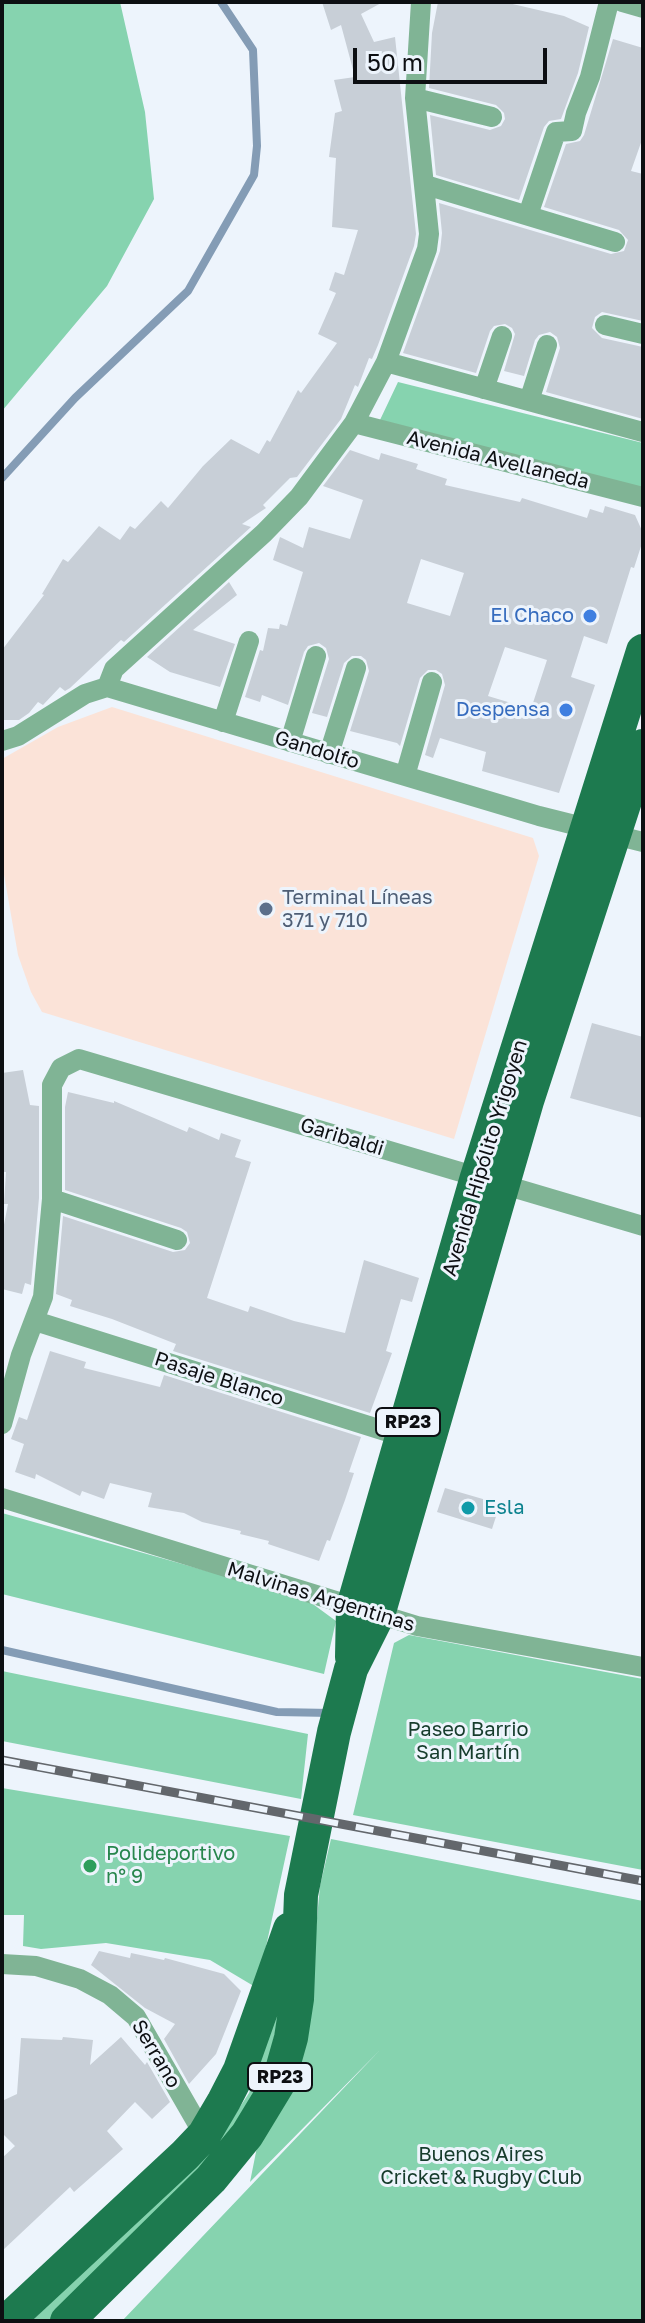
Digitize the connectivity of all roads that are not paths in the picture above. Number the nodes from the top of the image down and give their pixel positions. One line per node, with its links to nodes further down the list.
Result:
1 (421, 2): 5 (street)
2 (609, 2): 8 (street)
3 (622, 2): 4 (street)
4 (643, 8)
5 (415, 98): 6 (street); 14 (street)
6 (492, 117)
7 (429, 186): 8 (street)
8 (528, 215): 9 (street)
9 (615, 242)
10 (605, 325): 11 (street)
11 (643, 334)
12 (502, 336): 15 (street)
13 (547, 345): 16 (street)
14 (386, 362): 15 (street); 17 (street)
15 (484, 389): 16 (street)
16 (529, 401): 18 (street)
17 (354, 423): 19 (street, Avenida Avellaneda); 25 (street)
18 (643, 432)
19 (643, 497)
20 (249, 641): 26 (street)
21 (643, 651): 32 (main road, Avenida Hipólito Yrigoyen / RP23)
22 (316, 656): 28 (street)
23 (356, 668): 30 (street)
24 (432, 682): 31 (street)
25 (107, 687): 26 (street, Gandolfo); 27 (street)
26 (223, 722): 28 (street, Gandolfo)
27 (2, 741)
28 (290, 742): 30 (street, Gandolfo)
29 (643, 746): 32 (main road, Avenida Hipólito Yrigoyen / RP23)
30 (329, 754): 31 (street, Gandolfo)
31 (405, 776): 32 (street, Gandolfo)
32 (615, 834): 33 (main road, Avenida Hipólito Yrigoyen / RP23)
33 (490, 1182): 34 (street, Garibaldi); 35 (street, Garibaldi); 40 (main road, Avenida Hipólito Yrigoyen / RP23); 42 (main road, Avenida Hipólito Yrigoyen / RP23)
34 (52, 1199): 36 (street); 37 (street)
35 (643, 1226)
36 (177, 1240)
37 (35, 1321): 38 (street); 40 (street, Pasaje Blanco)
38 (5, 1400): 39 (street)
39 (2, 1424)
40 (404, 1437): 42 (main road, Avenida Hipólito Yrigoyen / RP23)
41 (3, 1499): 42 (street, Malvinas Argentinas)
42 (366, 1611): 43 (street, Malvinas Argentinas); 44 (main road, Avenida Hipólito Yrigoyen / RP23)
43 (643, 1667)
44 (301, 1895): 46 (main road, Avenida Hipólito Yrigoyen / RP23); 48 (main road, Avenida Hipólito Yrigoyen / RP23)
45 (2, 1964): 46 (street, Serrano)
46 (204, 2135): 47 (main road, Avenida Hipólito Yrigoyen / RP23)
47 (7, 2321)
48 (67, 2321)

